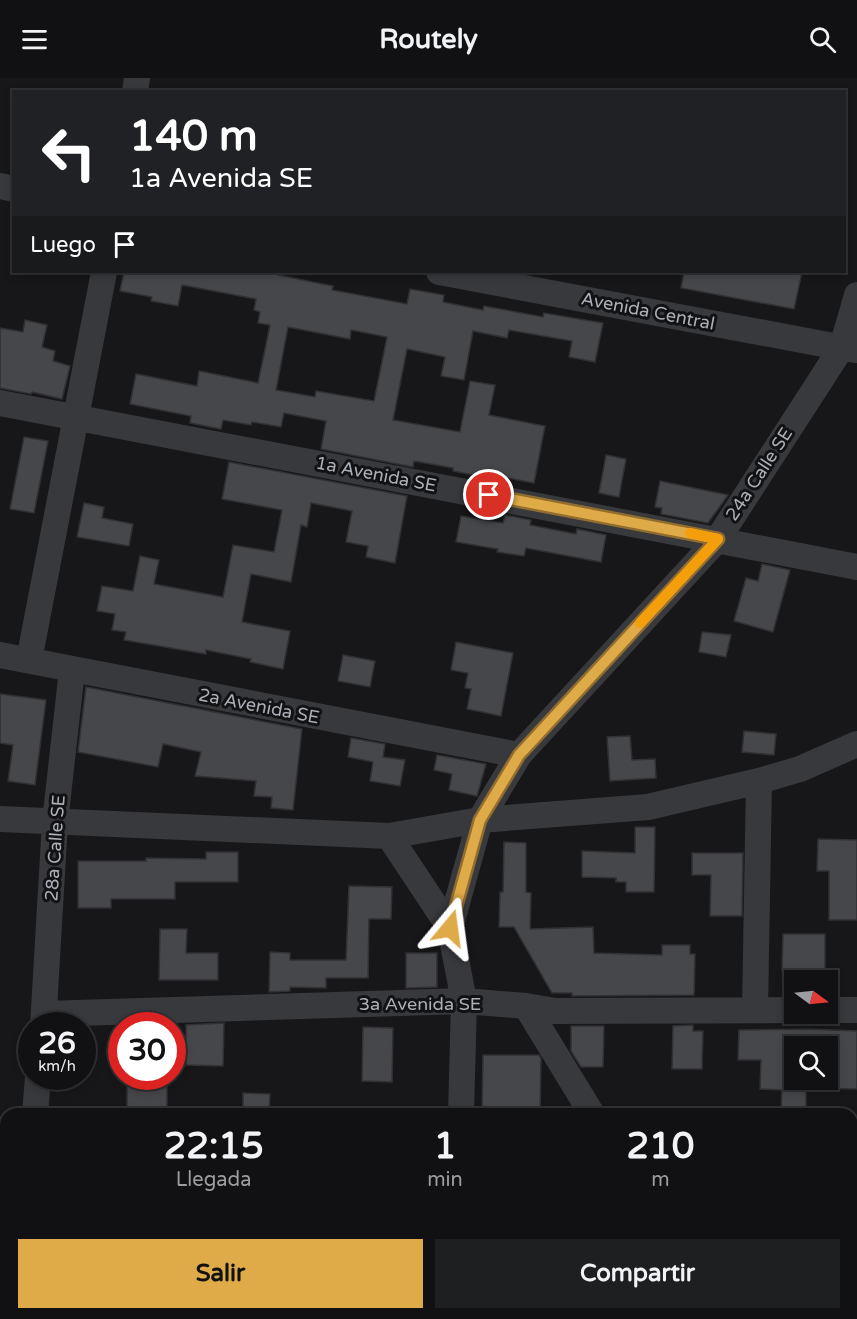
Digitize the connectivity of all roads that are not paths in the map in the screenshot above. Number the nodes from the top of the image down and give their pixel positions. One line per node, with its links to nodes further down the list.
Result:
1 (104, 273): 6 (street)
2 (445, 273): 4 (street, Avenida Central)
3 (857, 295): 4 (street, 24a Calle SE)
4 (849, 349): 7 (street, 24a Calle SE)
5 (0, 403): 6 (street, 1a Avenida SE)
6 (77, 417): 7 (street, 1a Avenida SE); 10 (street)
7 (718, 539): 8 (street, 1a Avenida SE); 13 (street, 24a Calle SE)
8 (857, 567)
9 (0, 655): 10 (street, 2a Avenida SE)
10 (29, 660): 11 (street, 2a Avenida SE)
11 (72, 670): 13 (street, 2a Avenida SE); 17 (street, 28a Calle SE)
12 (857, 744): 14 (street)
13 (519, 755): 16 (street, 24a Calle SE)
14 (759, 781): 16 (street); 22 (street)
15 (0, 819): 17 (street)
16 (480, 820): 18 (street); 19 (street, 24a Calle SE)
17 (55, 822): 18 (street); 26 (street, 28a Calle SE)
18 (389, 836): 19 (street)
19 (450, 928): 20 (street, 24a Calle SE)
20 (464, 1001): 21 (street, 3a Avenida SE); 27 (street, 3a Avenida SE); 30 (street, 24a Calle SE)
21 (526, 1006): 22 (street, 3a Avenida SE); 31 (street)
22 (755, 1010): 23 (street, 3a Avenida SE)
23 (784, 1010)
24 (838, 1010): 25 (street)
25 (857, 1010)
26 (44, 1012)
27 (96, 1018)
28 (37, 1090): 29 (street)
29 (35, 1108)
30 (461, 1108)
31 (588, 1108)

